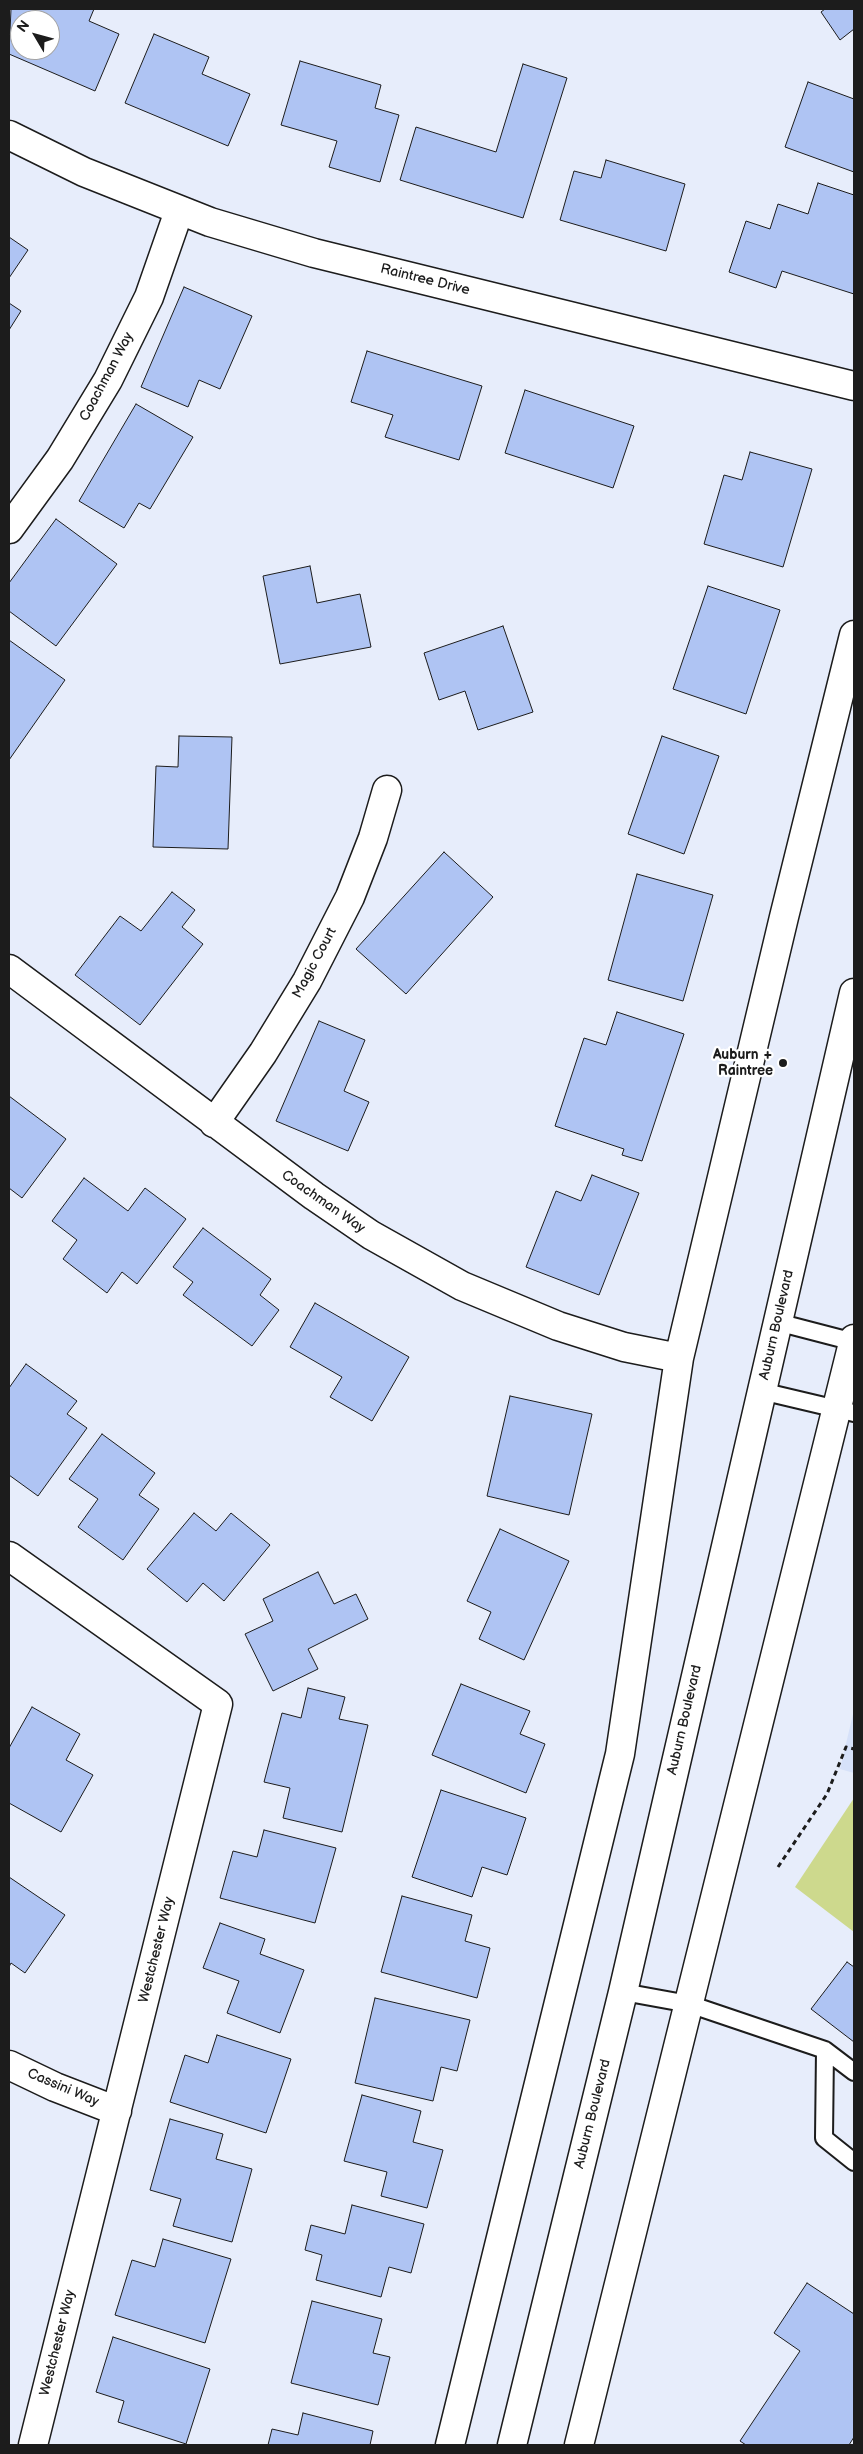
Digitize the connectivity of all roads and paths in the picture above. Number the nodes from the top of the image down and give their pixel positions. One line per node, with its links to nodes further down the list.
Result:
1 (9, 135): 2 (street, Raintree Drive)
2 (179, 211): 3 (street, Raintree Drive); 4 (street, Coachman Way)
3 (854, 386)
4 (9, 529)
5 (854, 635): 12 (street)
6 (387, 790): 9 (street, Magic Court)
7 (9, 969): 9 (street, Coachman Way)
8 (854, 994): 10 (street, Auburn Boulevard)
9 (214, 1122): 12 (street, Coachman Way)
10 (777, 1322): 11 (lane); 13 (street, Auburn Boulevard)
11 (854, 1341): 14 (street)
12 (679, 1358): 26 (street)
13 (761, 1391): 14 (lane); 18 (street, Auburn Boulevard)
14 (845, 1411): 19 (street)
15 (9, 1556): 23 (street, Westchester Way)
16 (854, 1749): 17 (path)
17 (778, 1867)
18 (623, 1992): 19 (lane); 27 (street, Auburn Boulevard)
19 (689, 2004): 20 (lane); 28 (street)
20 (825, 2050): 22 (lane); 24 (lane)
21 (9, 2065): 23 (street, Cassini Way)
22 (854, 2072)
23 (117, 2111): 25 (street, Westchester Way)
24 (854, 2162)
25 (33, 2445)
26 (450, 2445)
27 (512, 2445)
28 (579, 2445)

